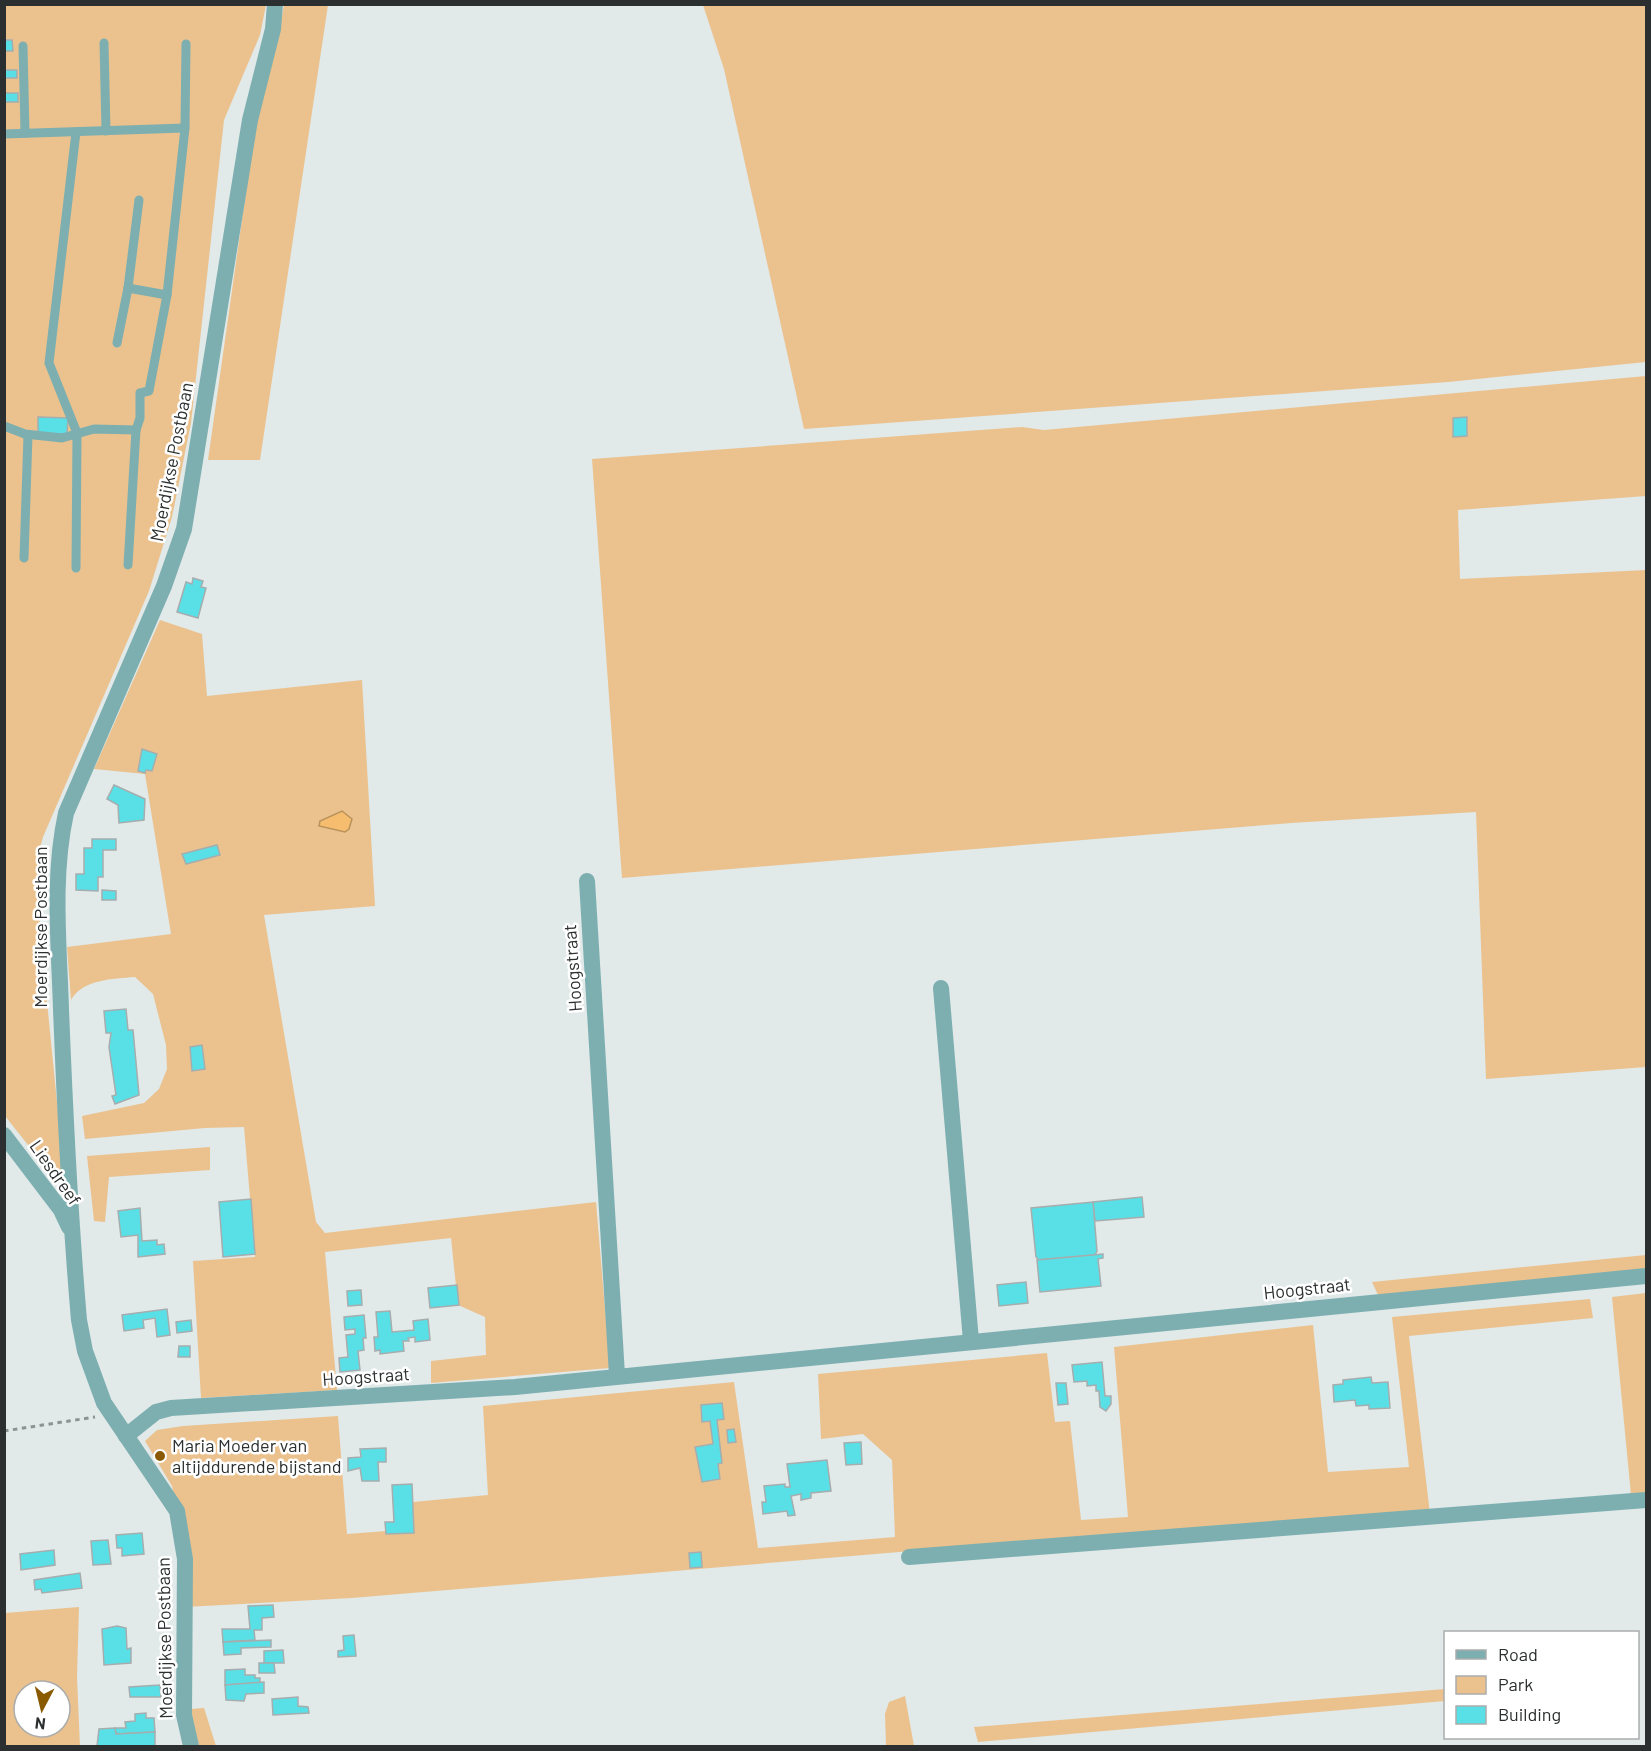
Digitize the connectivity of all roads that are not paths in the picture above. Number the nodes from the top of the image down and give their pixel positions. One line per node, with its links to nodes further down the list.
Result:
1 (275, 4): 24 (street, Moerdijkse Postbaan)
2 (104, 43): 6 (lane)
3 (186, 44): 5 (lane)
4 (22, 46): 8 (lane)
5 (185, 128): 6 (lane); 12 (lane)
6 (106, 131): 7 (lane)
7 (76, 132): 8 (lane); 16 (lane)
8 (25, 133): 9 (lane)
9 (4, 134)
10 (139, 200): 11 (lane)
11 (128, 288): 12 (lane); 13 (lane)
12 (167, 295): 15 (lane)
13 (117, 343)
14 (4, 426): 17 (lane)
15 (136, 430): 16 (lane); 19 (lane)
16 (77, 433): 17 (lane); 20 (lane)
17 (28, 435): 18 (lane)
18 (24, 558)
19 (128, 566)
20 (76, 568)
21 (587, 881): 27 (street, Hoogstraat)
22 (941, 988): 26 (street)
23 (4, 1135): 24 (street, Liesdreef)
24 (72, 1235): 28 (street, Moerdijkse Postbaan)
25 (1647, 1275): 26 (street, Hoogstraat)
26 (971, 1341): 27 (street, Hoogstraat)
27 (617, 1375): 28 (street, Hoogstraat)
28 (126, 1436): 31 (street, Moerdijkse Postbaan)
29 (1647, 1500): 30 (street)
30 (909, 1557)
31 (190, 1746)

